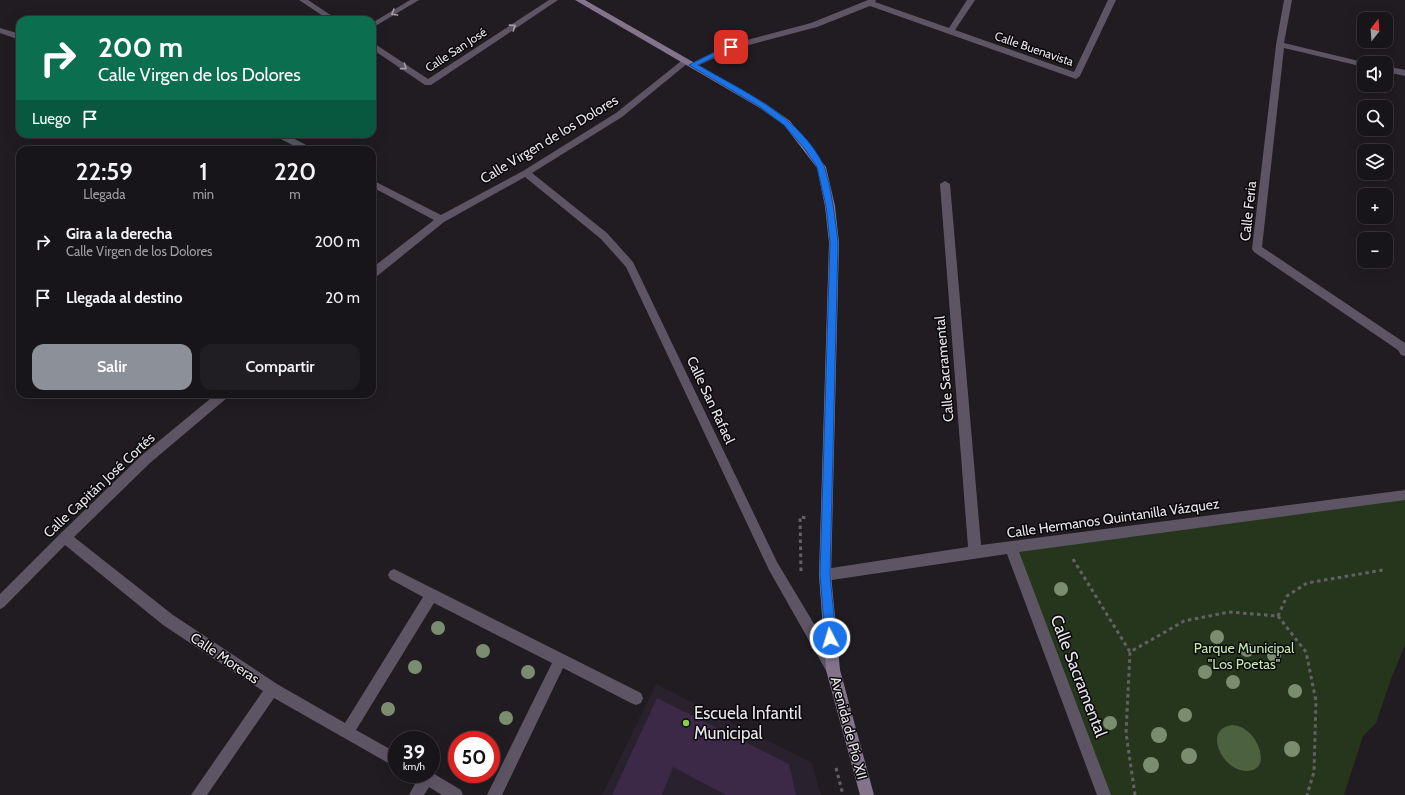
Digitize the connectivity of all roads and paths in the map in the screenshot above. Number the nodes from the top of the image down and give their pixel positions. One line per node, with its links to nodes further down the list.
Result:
1 (303, 0): 9 (street)
2 (415, 0): 10 (street, one-way to 10)
3 (554, 0): 15 (street, Calle San José, one-way to 3)
4 (579, 0): 17 (main road, Avenida de Pío XII)
5 (971, 0): 12 (street)
6 (1112, 0): 12 (street, Calle Buenavista)
7 (1288, 0): 14 (street)
8 (871, 2): 12 (street, Calle Buenavista); 17 (street, Calle Virgen de los Dolores)
9 (328, 16)
10 (376, 24)
11 (0, 30): 13 (street)
12 (950, 32)
13 (16, 36)
14 (1280, 44): 16 (street); 27 (street, Calle Feria)
15 (376, 48)
16 (1357, 62)
17 (688, 63): 22 (street, Calle Virgen de los Dolores); 36 (main road, Avenida de Pío XII)
18 (1393, 70): 19 (street)
19 (1405, 73)
20 (286, 138): 21 (street)
21 (301, 146)
22 (526, 173): 25 (street, Calle Virgen de los Dolores); 42 (street, Calle San Rafael)
23 (945, 184): 33 (street, Calle Sacramental)
24 (376, 185): 25 (street)
25 (441, 219): 26 (street)
26 (376, 271)
27 (1405, 352)
28 (219, 398): 30 (street, Calle Capitán José Cortés)
29 (1405, 495): 31 (street, Calle Hermanos Quintanilla Vázquez)
30 (65, 537): 38 (street, Calle Capitán José Cortés); 43 (street, Calle Moreras)
31 (1062, 540): 32 (street, Calle Hermanos Quintanilla Vázquez); 40 (path)
32 (1011, 547): 33 (street, Calle Hermanos Quintanilla Vázquez); 54 (street, Calle Sacramental)
33 (976, 552): 36 (street, Calle Hermanos Quintanilla Vázquez)
34 (1383, 570): 39 (path)
35 (394, 575): 37 (street)
36 (825, 575): 42 (main road, Avenida de Pío XII)
37 (432, 595): 41 (street); 45 (street)
38 (0, 603)
39 (1278, 616): 40 (path); 56 (path)
40 (1130, 652): 55 (path)
41 (560, 660): 44 (street); 52 (street)
42 (833, 670): 53 (main road, Avenida de Pío XII)
43 (272, 690): 45 (street, Calle Moreras); 49 (street)
44 (636, 698)
45 (347, 732): 46 (street, Calle Moreras)
46 (388, 756)
47 (420, 783): 50 (street)
48 (435, 783): 51 (street)
49 (198, 795)
50 (416, 795)
51 (456, 795)
52 (494, 795)
53 (867, 795)
54 (1104, 795)
55 (1135, 795)
56 (1307, 795)

